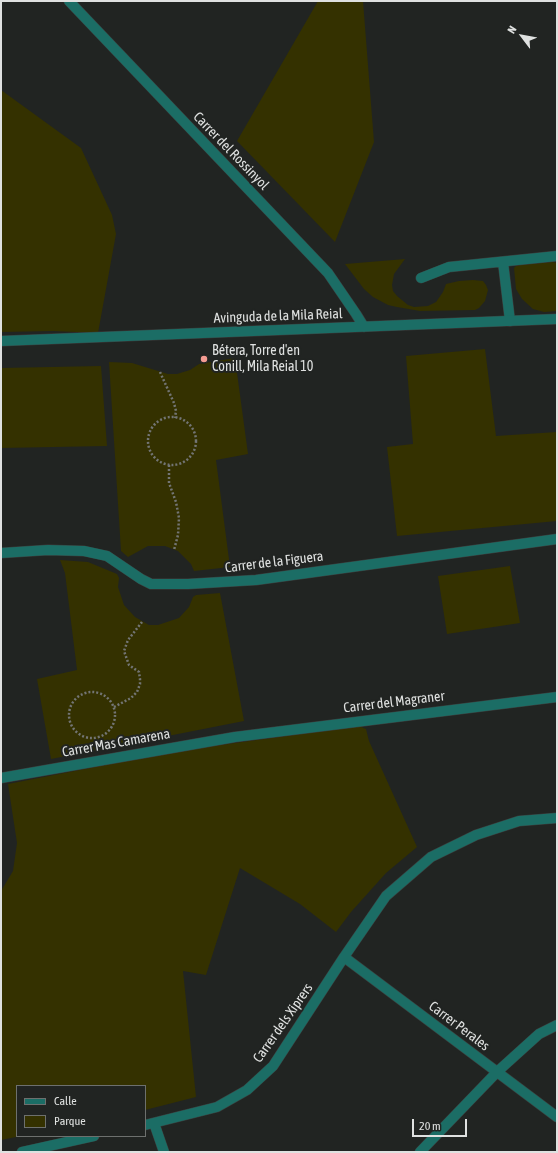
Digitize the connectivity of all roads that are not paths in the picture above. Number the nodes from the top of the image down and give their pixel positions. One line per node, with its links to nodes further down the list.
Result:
1 (69, 1): 7 (street, Carrer del Rossinyol)
2 (557, 256): 3 (street)
3 (502, 262): 4 (street); 6 (street)
4 (421, 278)
5 (557, 319): 6 (street, Avinguda de la Mila Reial)
6 (510, 321): 7 (street, Avinguda de la Mila Reial)
7 (364, 327): 8 (street, Avinguda de la Mila Reial)
8 (1, 341)
9 (557, 539): 10 (street, Carrer de la Figuera)
10 (1, 553)
11 (557, 697): 12 (street, Carrer del Magraner)
12 (236, 736): 13 (street, Carrer Mas Camarena)
13 (1, 778)
14 (557, 818): 15 (street, Carrer dels Xiprers)
15 (344, 957): 17 (street, Carrer Perales); 19 (street, Carrer dels Xiprers)
16 (557, 1025): 17 (street)
17 (497, 1072): 18 (street, Carrer Perales); 23 (street)
18 (557, 1117)
19 (150, 1124): 22 (street)
20 (90, 1137): 21 (street)
21 (22, 1152)
22 (164, 1152)
23 (420, 1152)

